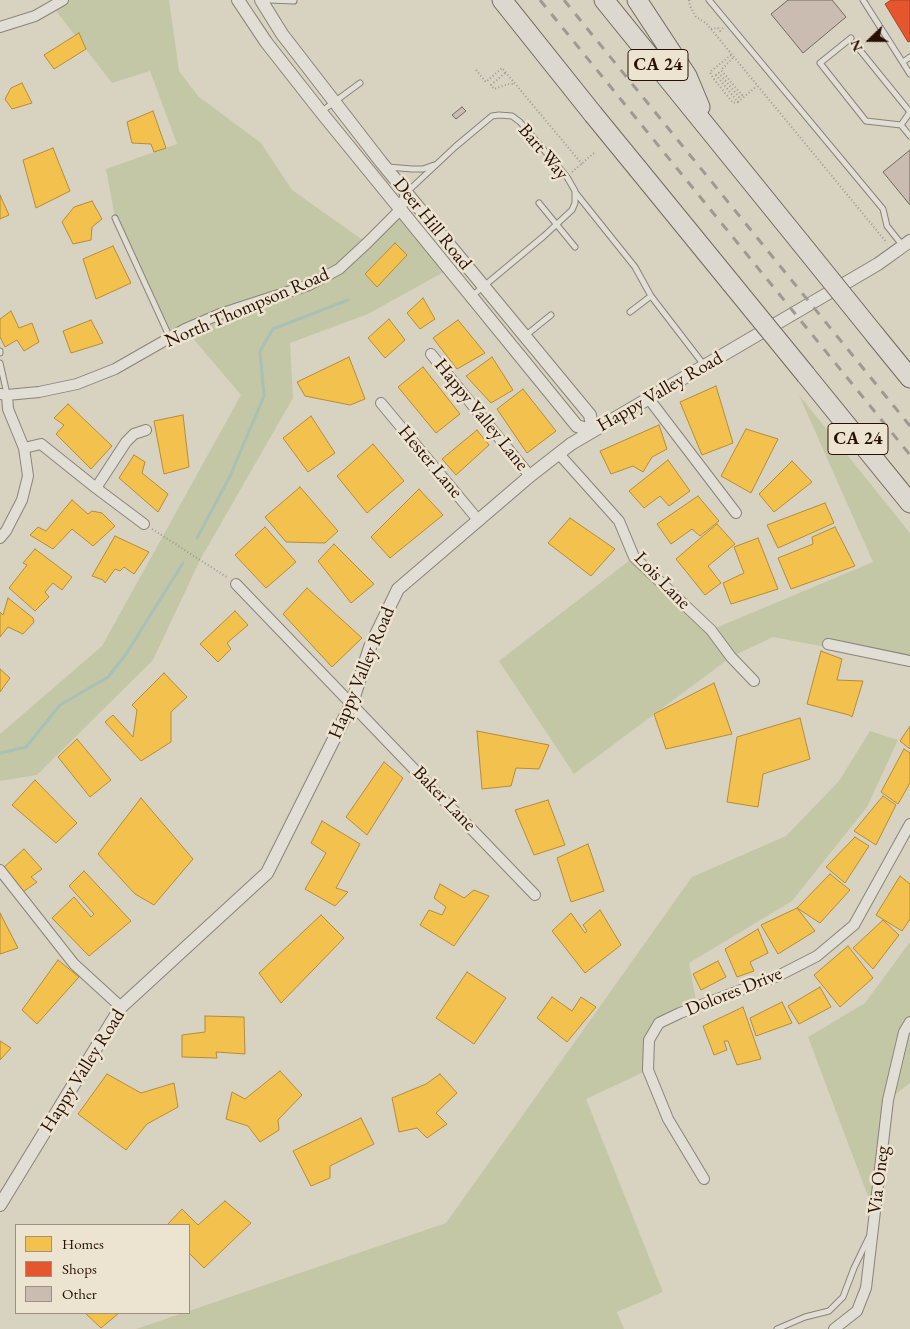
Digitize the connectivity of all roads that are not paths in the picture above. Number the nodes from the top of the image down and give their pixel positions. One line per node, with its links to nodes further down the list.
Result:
1 (63, 0): 11 (street)
2 (238, 0): 19 (street, Deer Hill Road)
3 (261, 0): 18 (street, Deer Hill Road)
4 (269, 0): 10 (lane)
5 (502, 0): 55 (highway, CA 24, bridge)
6 (604, 0): 21 (highway, CA 24)
7 (637, 0): 21 (highway)
8 (709, 0): 31 (lane)
9 (863, 0): 15 (lane)
10 (294, 1)
11 (0, 27)
12 (851, 38): 20 (lane)
13 (859, 49): 20 (lane)
14 (910, 57): 15 (lane)
15 (903, 62): 16 (lane)
16 (910, 74)
17 (360, 83): 18 (lane)
18 (334, 102): 19 (lane); 24 (street, Deer Hill Road)
19 (321, 112): 28 (street, Deer Hill Road)
20 (901, 125): 22 (lane)
21 (710, 131): 44 (highway, CA 24, bridge)
22 (910, 136)
23 (435, 165): 24 (lane); 25 (lane, Bart Way); 26 (lane, Bart Way)
24 (385, 166): 26 (street, Deer Hill Road)
25 (574, 191): 30 (lane, Bart Way); 36 (lane)
26 (406, 192): 28 (street, North Thompson Road); 34 (street, Deer Hill Road)
27 (539, 204): 30 (lane)
28 (400, 210): 33 (street, Deer Hill Road); 40 (street, North Thompson Road)
29 (115, 218): 40 (lane)
30 (557, 225): 32 (lane); 34 (lane, Bart Way)
31 (907, 244): 43 (street, Happy Valley Road)
32 (575, 246)
33 (449, 269): 35 (street, Deer Hill Road); 48 (street, Deer Hill Road)
34 (483, 286): 35 (lane, Bart Way); 39 (street, Deer Hill Road)
35 (471, 296): 48 (street, Deer Hill Road)
36 (651, 296): 37 (lane); 43 (lane)
37 (630, 312)
38 (551, 315): 39 (lane)
39 (525, 336): 50 (street, Deer Hill Road)
40 (170, 338): 45 (street, North Thompson Road)
41 (431, 354): 53 (street, Happy Valley Lane)
42 (0, 363): 45 (lane)
43 (705, 366): 46 (street, Happy Valley Road)
44 (910, 378)
45 (4, 394): 51 (street)
46 (649, 399): 50 (street, Happy Valley Road); 56 (street)
47 (381, 403): 57 (street, Hester Lane)
48 (577, 426): 50 (street)
49 (146, 430): 54 (street)
50 (593, 431): 52 (street, Happy Valley Road)
51 (24, 448): 54 (street); 59 (street)
52 (559, 454): 53 (street, Happy Valley Road); 63 (street, Lois Lane)
53 (530, 476): 57 (street, Happy Valley Road)
54 (96, 488): 58 (street)
55 (910, 503)
56 (736, 513)
57 (479, 521): 64 (street, Happy Valley Road)
58 (144, 524)
59 (0, 538)
60 (236, 584): 64 (street, Baker Lane)
61 (828, 644): 62 (street)
62 (910, 661)
63 (754, 680)
64 (352, 703): 67 (street, Baker Lane); 68 (street, Happy Valley Road)
65 (910, 824): 70 (street, Dolores Drive)
66 (0, 870): 68 (street)
67 (535, 895)
68 (121, 1007): 71 (street, Happy Valley Road)
69 (910, 1022): 72 (street, Via Oneg)
70 (704, 1179)
71 (0, 1205)
72 (873, 1230): 73 (lane); 74 (street, Via Oneg)
73 (778, 1329)
74 (834, 1329)

